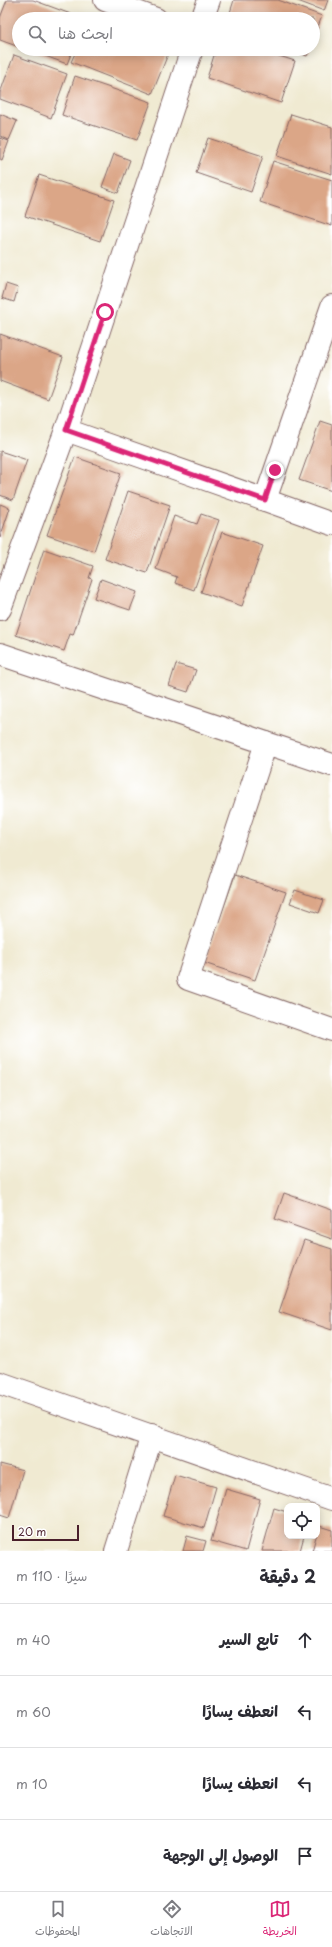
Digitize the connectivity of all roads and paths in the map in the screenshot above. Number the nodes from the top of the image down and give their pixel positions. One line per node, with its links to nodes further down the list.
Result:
1 (105, 0): 3 (street)
2 (209, 0): 4 (street)
3 (137, 12)
4 (205, 12)
5 (190, 56): 7 (street)
6 (332, 306): 8 (street)
7 (66, 430): 8 (street); 10 (street)
8 (265, 500): 9 (street)
9 (332, 524)
10 (0, 609)
11 (0, 654): 12 (street)
12 (266, 743): 13 (street); 14 (street)
13 (332, 765)
14 (332, 1030)
15 (0, 1383): 16 (street)
16 (152, 1435): 17 (street); 18 (street)
17 (332, 1499)
18 (116, 1551)

